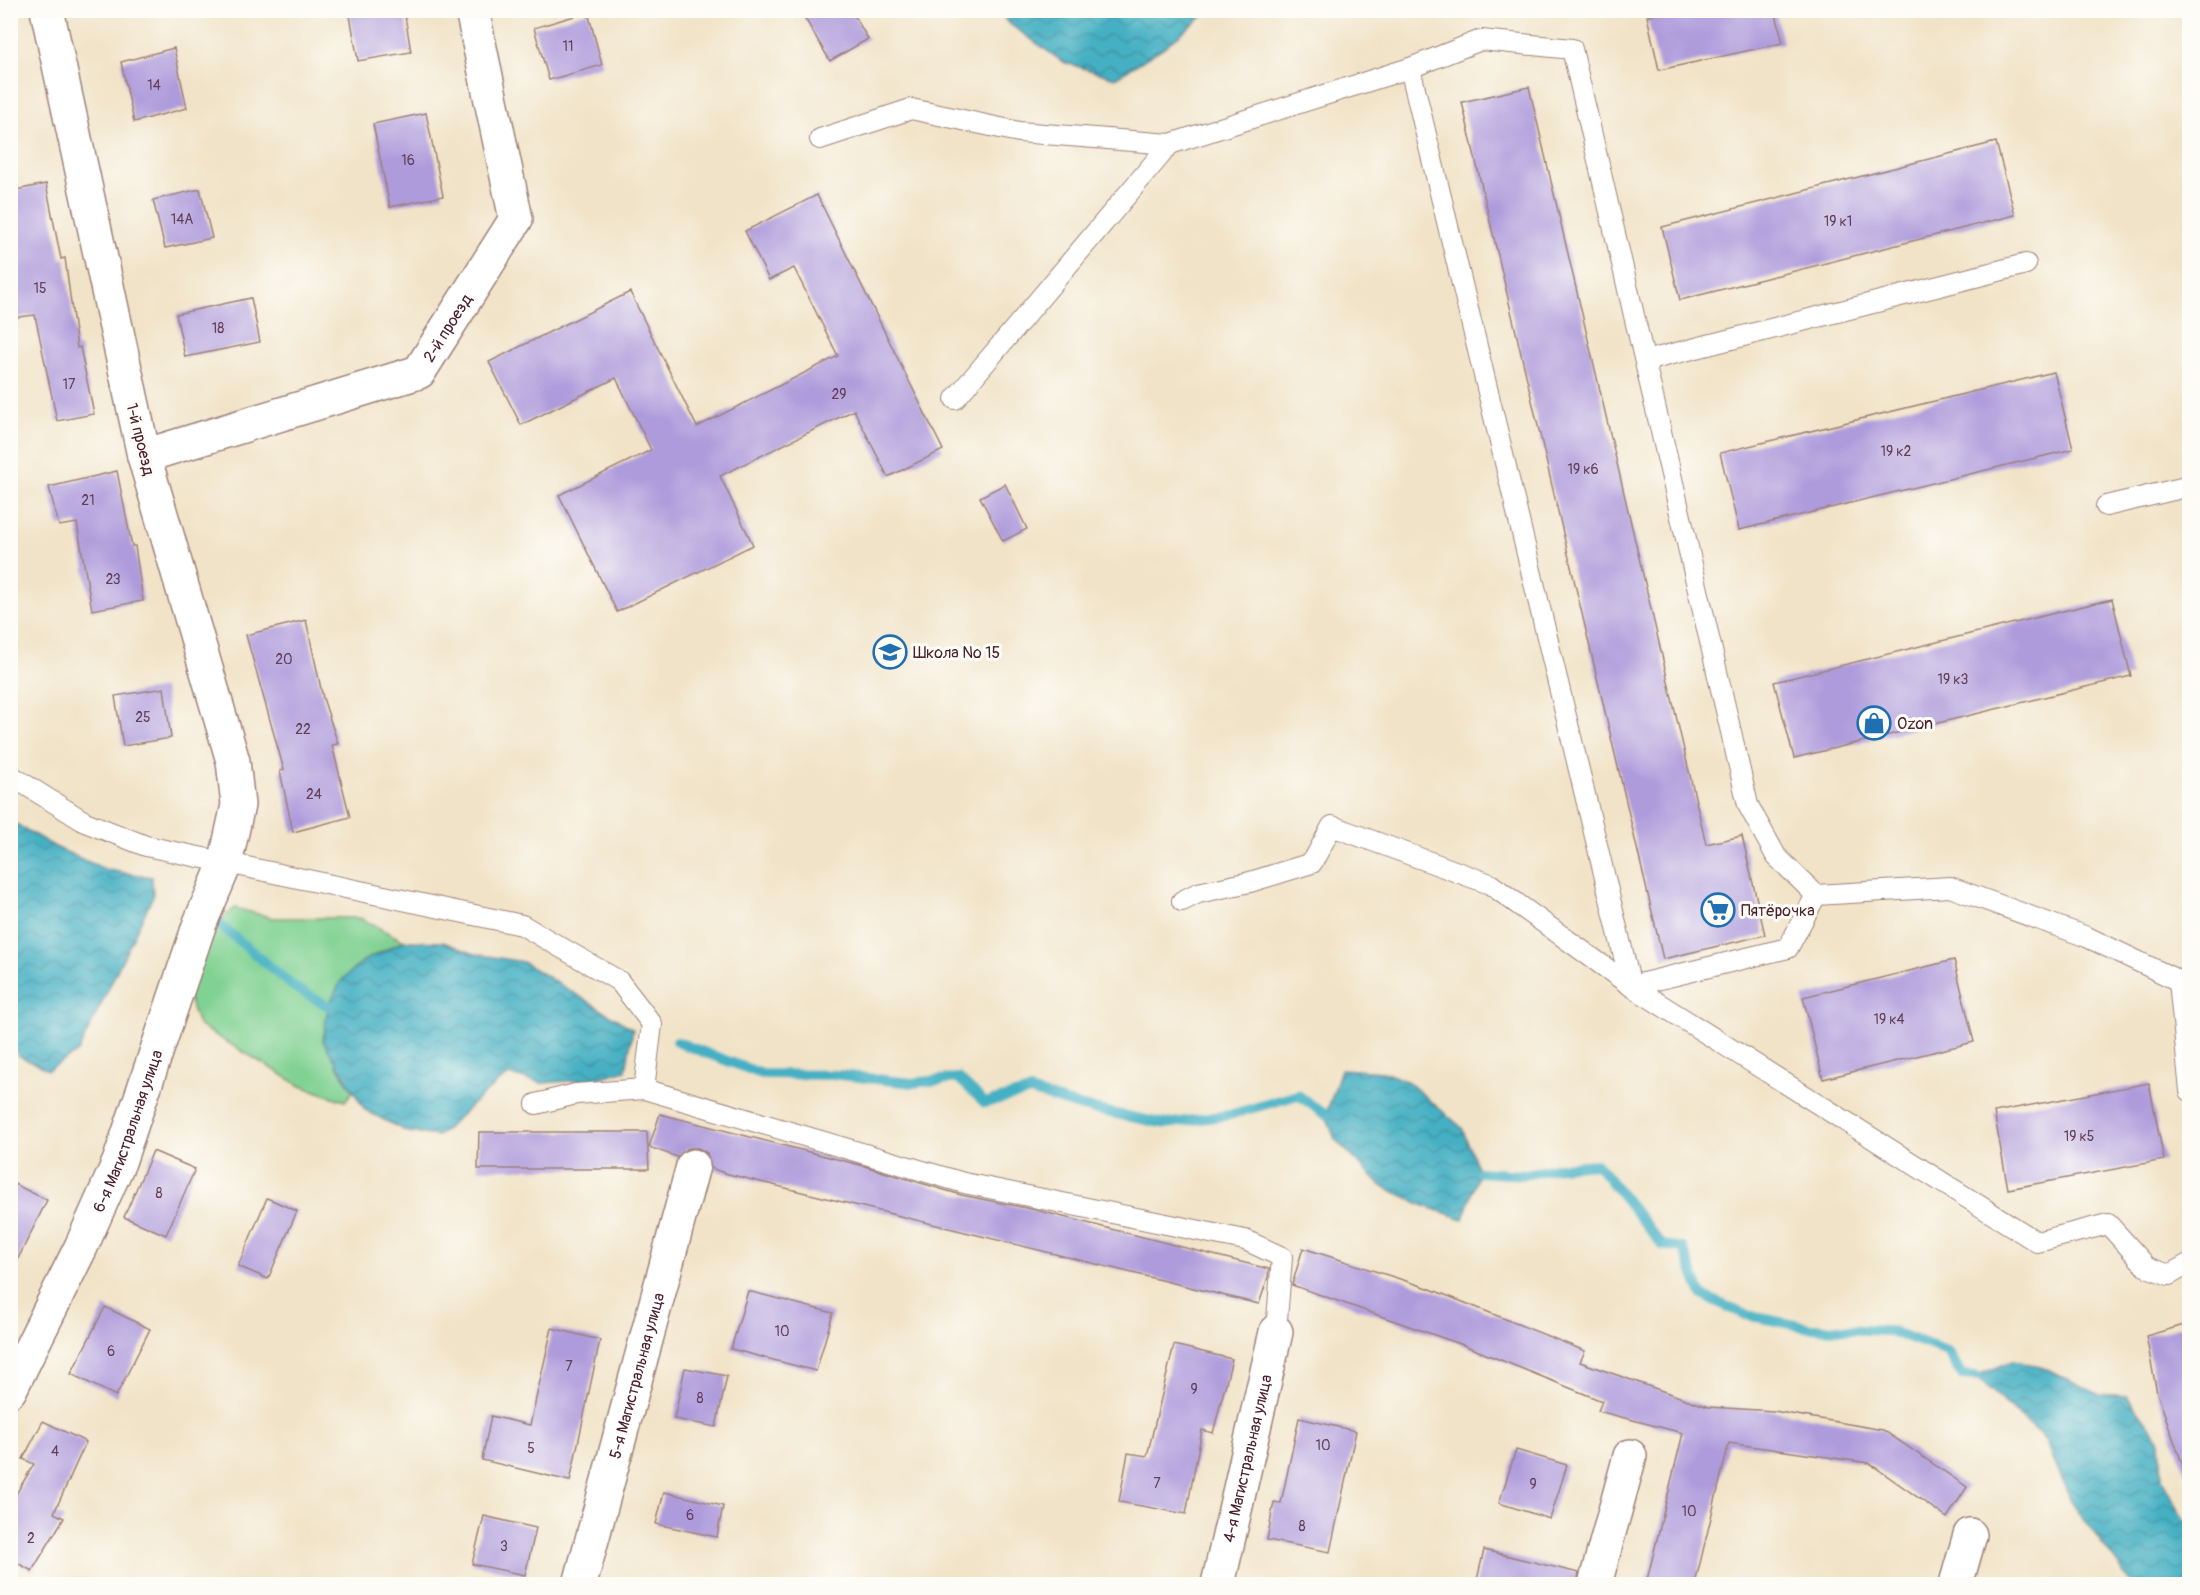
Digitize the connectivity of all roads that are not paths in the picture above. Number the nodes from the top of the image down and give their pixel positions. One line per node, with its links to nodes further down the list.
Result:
1 (47, 10): 9 (street, 1-й проезд)
2 (472, 10): 9 (street, 2-й проезд)
3 (1410, 68): 5 (lane); 7 (lane); 17 (lane)
4 (820, 139): 5 (lane)
5 (1170, 144): 8 (lane)
6 (2026, 264): 7 (lane)
7 (1645, 361): 14 (lane)
8 (955, 399)
9 (144, 456): 13 (street, 1-й проезд)
10 (2190, 486): 11 (lane)
11 (2106, 506)
12 (10, 775): 13 (lane)
13 (225, 864): 18 (lane); 24 (street, 6-я Магистральная улица)
14 (1815, 894): 16 (lane); 17 (lane)
15 (1182, 901): 17 (lane)
16 (2184, 982): 19 (lane)
17 (1631, 986): 22 (lane)
18 (644, 1089): 20 (lane); 23 (lane)
19 (2190, 1091)
20 (536, 1104)
21 (693, 1166): 27 (street, 5-я Магистральная улица)
22 (2190, 1263)
23 (1276, 1332): 28 (street, 4-я Магистральная улица)
24 (10, 1390)
25 (1630, 1456): 29 (street)
26 (1970, 1535): 30 (street)
27 (580, 1584)
28 (1218, 1584)
29 (1595, 1584)
30 (1956, 1584)

